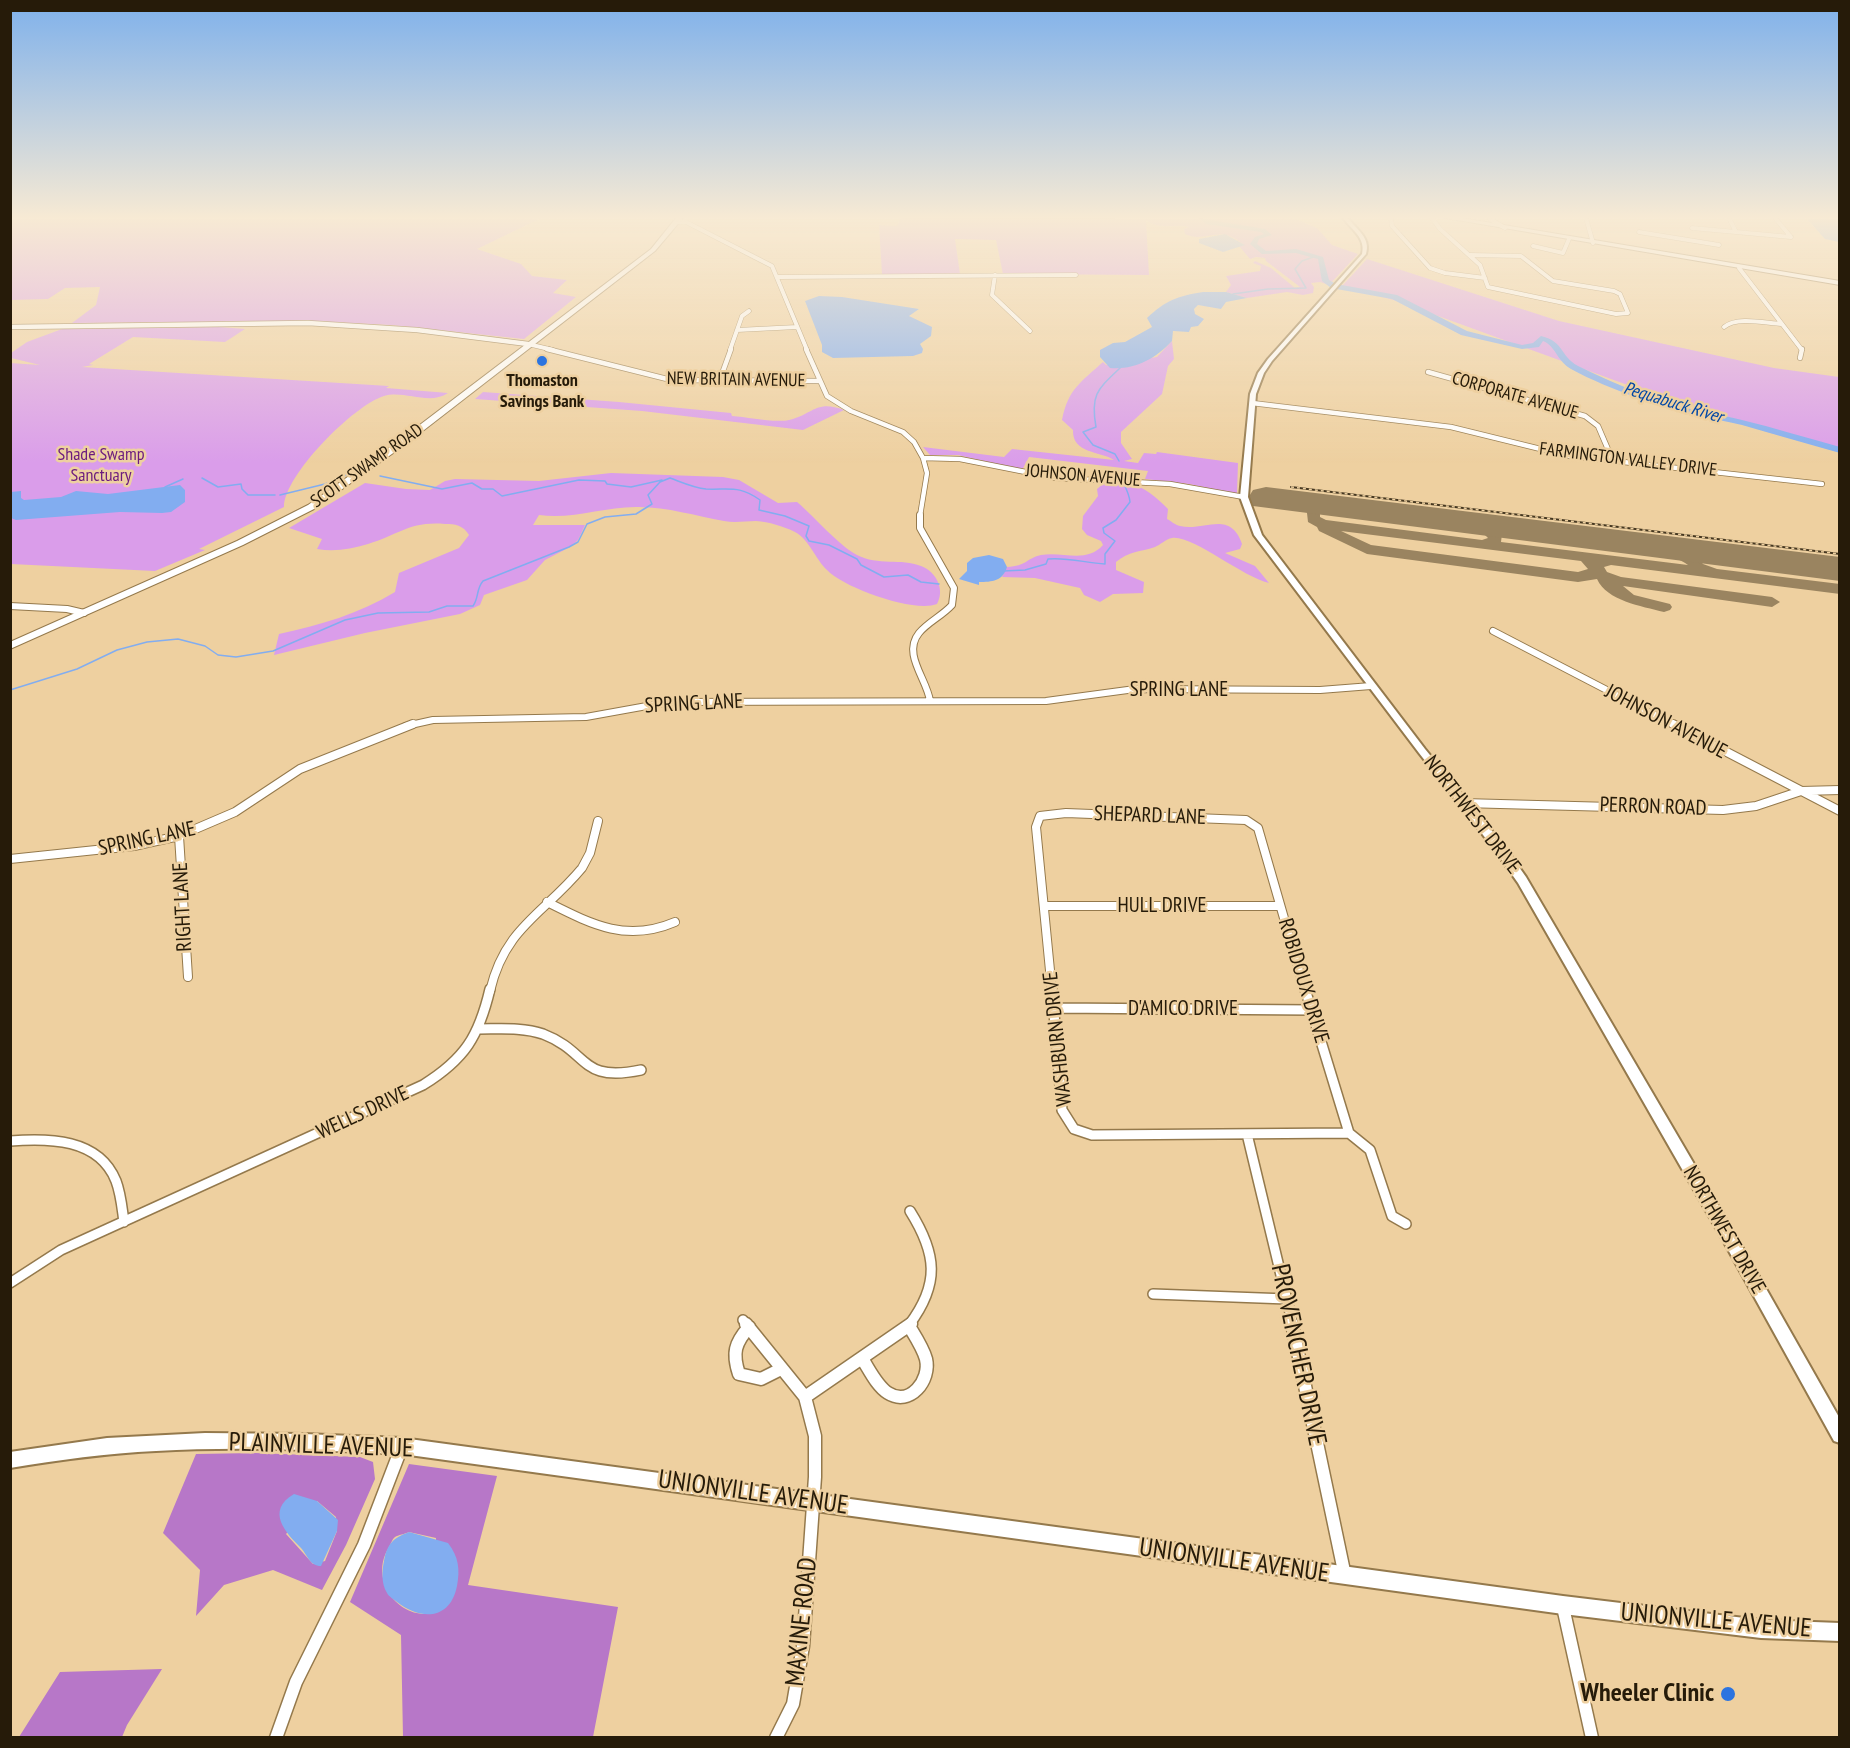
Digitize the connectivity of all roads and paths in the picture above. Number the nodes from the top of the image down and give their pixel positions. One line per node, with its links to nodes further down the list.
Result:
1 (587, 300): 15 (highway, SCOTT SWAMP ROAD)
2 (787, 300): 11 (street)
3 (995, 300): 14 (street)
4 (1324, 300): 20 (main road, NORTHWEST DRIVE)
5 (1548, 300): 6 (street)
6 (1622, 300)
7 (1763, 300): 9 (street)
8 (749, 311): 13 (street)
9 (1781, 324): 12 (street); 16 (street)
10 (10, 327): 15 (street, NEW BRITAIN AVENUE)
11 (797, 327): 13 (street); 18 (street)
12 (1724, 327)
13 (737, 330): 19 (street)
14 (1030, 331)
15 (528, 344): 19 (street, NEW BRITAIN AVENUE); 26 (highway, SCOTT SWAMP ROAD)
16 (1800, 358)
17 (1428, 372): 22 (street, CORPORATE AVENUE)
18 (819, 381): 19 (street, NEW BRITAIN AVENUE); 21 (street)
19 (719, 382)
20 (1252, 405): 22 (street, FARMINGTON VALLEY DRIVE); 24 (main road, NORTHWEST DRIVE)
21 (923, 458): 24 (street, JOHNSON AVENUE); 30 (street)
22 (1613, 461): 23 (street, FARMINGTON VALLEY DRIVE)
23 (1822, 484)
24 (1244, 497): 29 (main road, NORTHWEST DRIVE)
25 (10, 606): 26 (street)
26 (84, 613): 28 (highway, SCOTT SWAMP ROAD)
27 (1493, 631): 32 (street, JOHNSON AVENUE)
28 (10, 646)
29 (1371, 686): 30 (street, SPRING LANE); 33 (main road, NORTHWEST DRIVE)
30 (930, 701): 38 (street, SPRING LANE)
31 (1839, 790): 32 (street, PERRON ROAD)
32 (1800, 791): 33 (street, PERRON ROAD); 34 (street, JOHNSON AVENUE)
33 (1463, 803): 62 (main road, NORTHWEST DRIVE)
34 (1839, 811)
35 (1040, 816): 37 (street, SHEPARD LANE); 41 (street, WASHBURN DRIVE)
36 (598, 822): 40 (street, WELLS DRIVE)
37 (1258, 828): 42 (street, ROBIDOUX DRIVE)
38 (179, 836): 39 (street, SPRING LANE); 44 (street, RIGHT LANE)
39 (10, 859)
40 (547, 902): 43 (street); 47 (street, WELLS DRIVE)
41 (1045, 906): 42 (street, HULL DRIVE); 45 (street, WASHBURN DRIVE)
42 (1279, 906): 46 (street, ROBIDOUX DRIVE)
43 (675, 922)
44 (188, 977)
45 (1054, 1008): 46 (street, D'AMICO DRIVE); 50 (street, WASHBURN DRIVE)
46 (1312, 1010): 49 (street, ROBIDOUX DRIVE)
47 (478, 1029): 48 (street); 53 (street, WELLS DRIVE)
48 (640, 1071)
49 (1349, 1133): 50 (street, WASHBURN DRIVE); 54 (street)
50 (1247, 1134): 57 (street, PROVENCHER DRIVE)
51 (10, 1141): 53 (street)
52 (910, 1211): 58 (street)
53 (124, 1222): 55 (street, WELLS DRIVE)
54 (1406, 1224)
55 (10, 1283)
56 (1153, 1294): 57 (street)
57 (1287, 1299): 67 (street, PROVENCHER DRIVE)
58 (909, 1326): 59 (street); 59 (street)
59 (863, 1360): 61 (street)
60 (781, 1369): 60 (street); 61 (street)
61 (805, 1396): 66 (street, MAXINE ROAD)
62 (1839, 1435)
63 (402, 1446): 64 (main road, PLAINVILLE AVENUE); 65 (main road, PLAINVILLE AVENUE); 70 (street)
64 (10, 1460)
65 (630, 1476): 66 (main road, UNIONVILLE AVENUE)
66 (813, 1502): 67 (main road, UNIONVILLE AVENUE); 71 (street, MAXINE ROAD)
67 (1345, 1577): 68 (main road, UNIONVILLE AVENUE)
68 (1563, 1605): 69 (main road, UNIONVILLE AVENUE); 72 (street)
69 (1839, 1632)
70 (276, 1737)
71 (776, 1737)
72 (1592, 1737)

